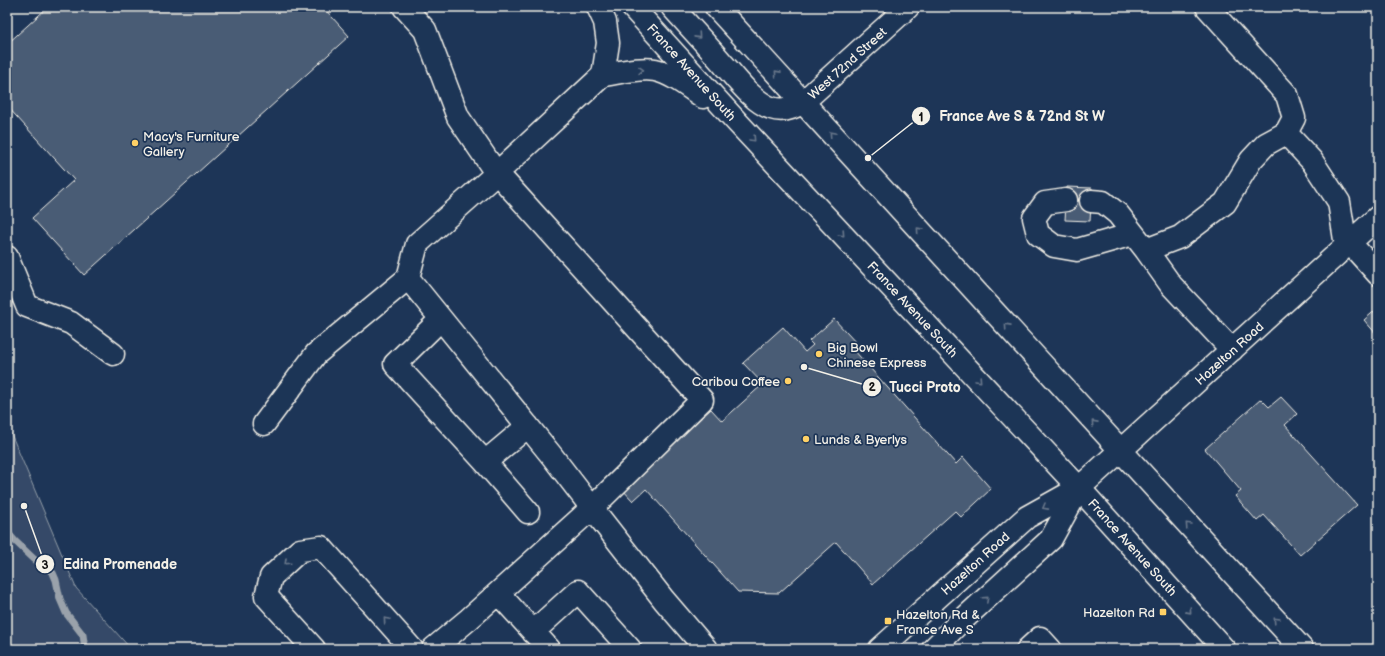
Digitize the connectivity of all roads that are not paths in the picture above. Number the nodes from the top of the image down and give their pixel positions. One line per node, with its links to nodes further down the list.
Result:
1 (404, 7): 12 (main road)
2 (598, 7): 8 (main road)
3 (632, 7): 10 (main road, France Avenue South)
4 (672, 7): 9 (main road, West 72nd Street, one-way to 9)
5 (908, 7): 9 (main road, West 72nd Street)
6 (1207, 7): 11 (main road)
7 (721, 10): 9 (main road, one-way to 7)
8 (603, 75): 10 (main road, one-way to 10); 12 (main road)
9 (803, 102): 27 (main road, one-way to 9)
10 (738, 123): 29 (main road, France Avenue South, one-way to 29)
11 (1286, 133): 17 (main road); 18 (main road)
12 (497, 173): 21 (main road); 30 (main road)
13 (1066, 200): 16 (main road)
14 (1090, 201): 16 (main road)
15 (1378, 217): 17 (main road, Hazelton Road)
16 (1133, 234): 18 (main road)
17 (1348, 244): 20 (main road); 23 (main road, Hazelton Road)
18 (1146, 250): 23 (main road)
19 (7, 257): 24 (main road)
20 (1378, 274)
21 (408, 278): 22 (main road); 25 (main road)
22 (441, 319): 26 (main road); 28 (main road)
23 (1232, 350): 27 (main road, Hazelton Road)
24 (113, 354)
25 (264, 424)
26 (528, 426): 28 (main road); 30 (main road)
27 (1120, 451): 29 (main road, Hazelton Road); 47 (main road, one-way to 27)
28 (485, 462): 31 (main road)
29 (1079, 488): 33 (main road, Hazelton Road, one-way to 33); 43 (main road, Hazelton Road, one-way to 29); 46 (main road, France Avenue South, one-way to 46)
30 (592, 508): 32 (main road); 40 (main road)
31 (528, 512)
32 (498, 593): 34 (main road); 37 (main road)
33 (920, 612): 41 (main road, Hazelton Road); 42 (main road)
34 (533, 632): 38 (main road); 39 (main road)
35 (314, 649): 36 (main road, one-way to 35)
36 (412, 649)
37 (433, 649)
38 (549, 649)
39 (630, 649)
40 (706, 649)
41 (880, 649)
42 (898, 649)
43 (933, 649)
44 (1028, 649): 45 (main road)
45 (1050, 649)
46 (1224, 649)
47 (1302, 649)

